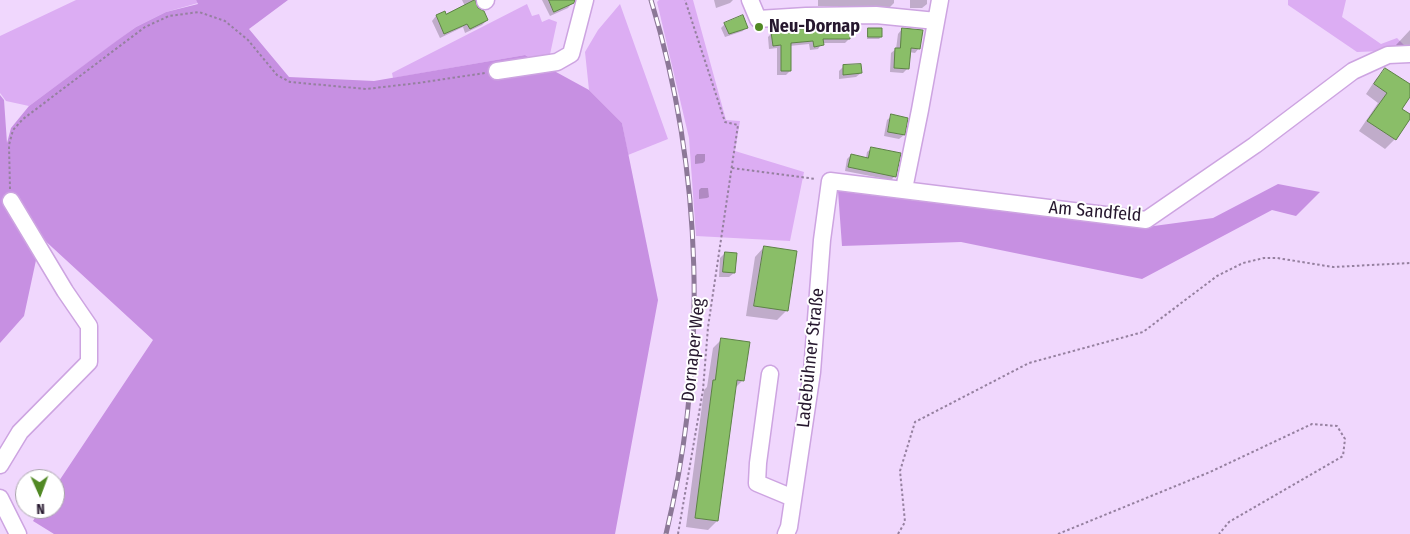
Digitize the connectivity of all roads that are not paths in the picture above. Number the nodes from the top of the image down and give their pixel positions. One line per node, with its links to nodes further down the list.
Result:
1 (585, 0): 6 (street)
2 (750, 0): 4 (street)
3 (940, 0): 4 (street)
4 (936, 21): 8 (street)
5 (1410, 54): 8 (street, Am Sandfeld)
6 (497, 71)
7 (830, 181): 8 (street, Am Sandfeld); 13 (street, Ladebühner Straße)
8 (904, 189)
9 (11, 200): 11 (street)
10 (770, 374): 13 (street)
11 (0, 465)
12 (0, 498): 14 (street)
13 (793, 498): 15 (street, Ladebühner Straße)
14 (18, 534)
15 (786, 534)

